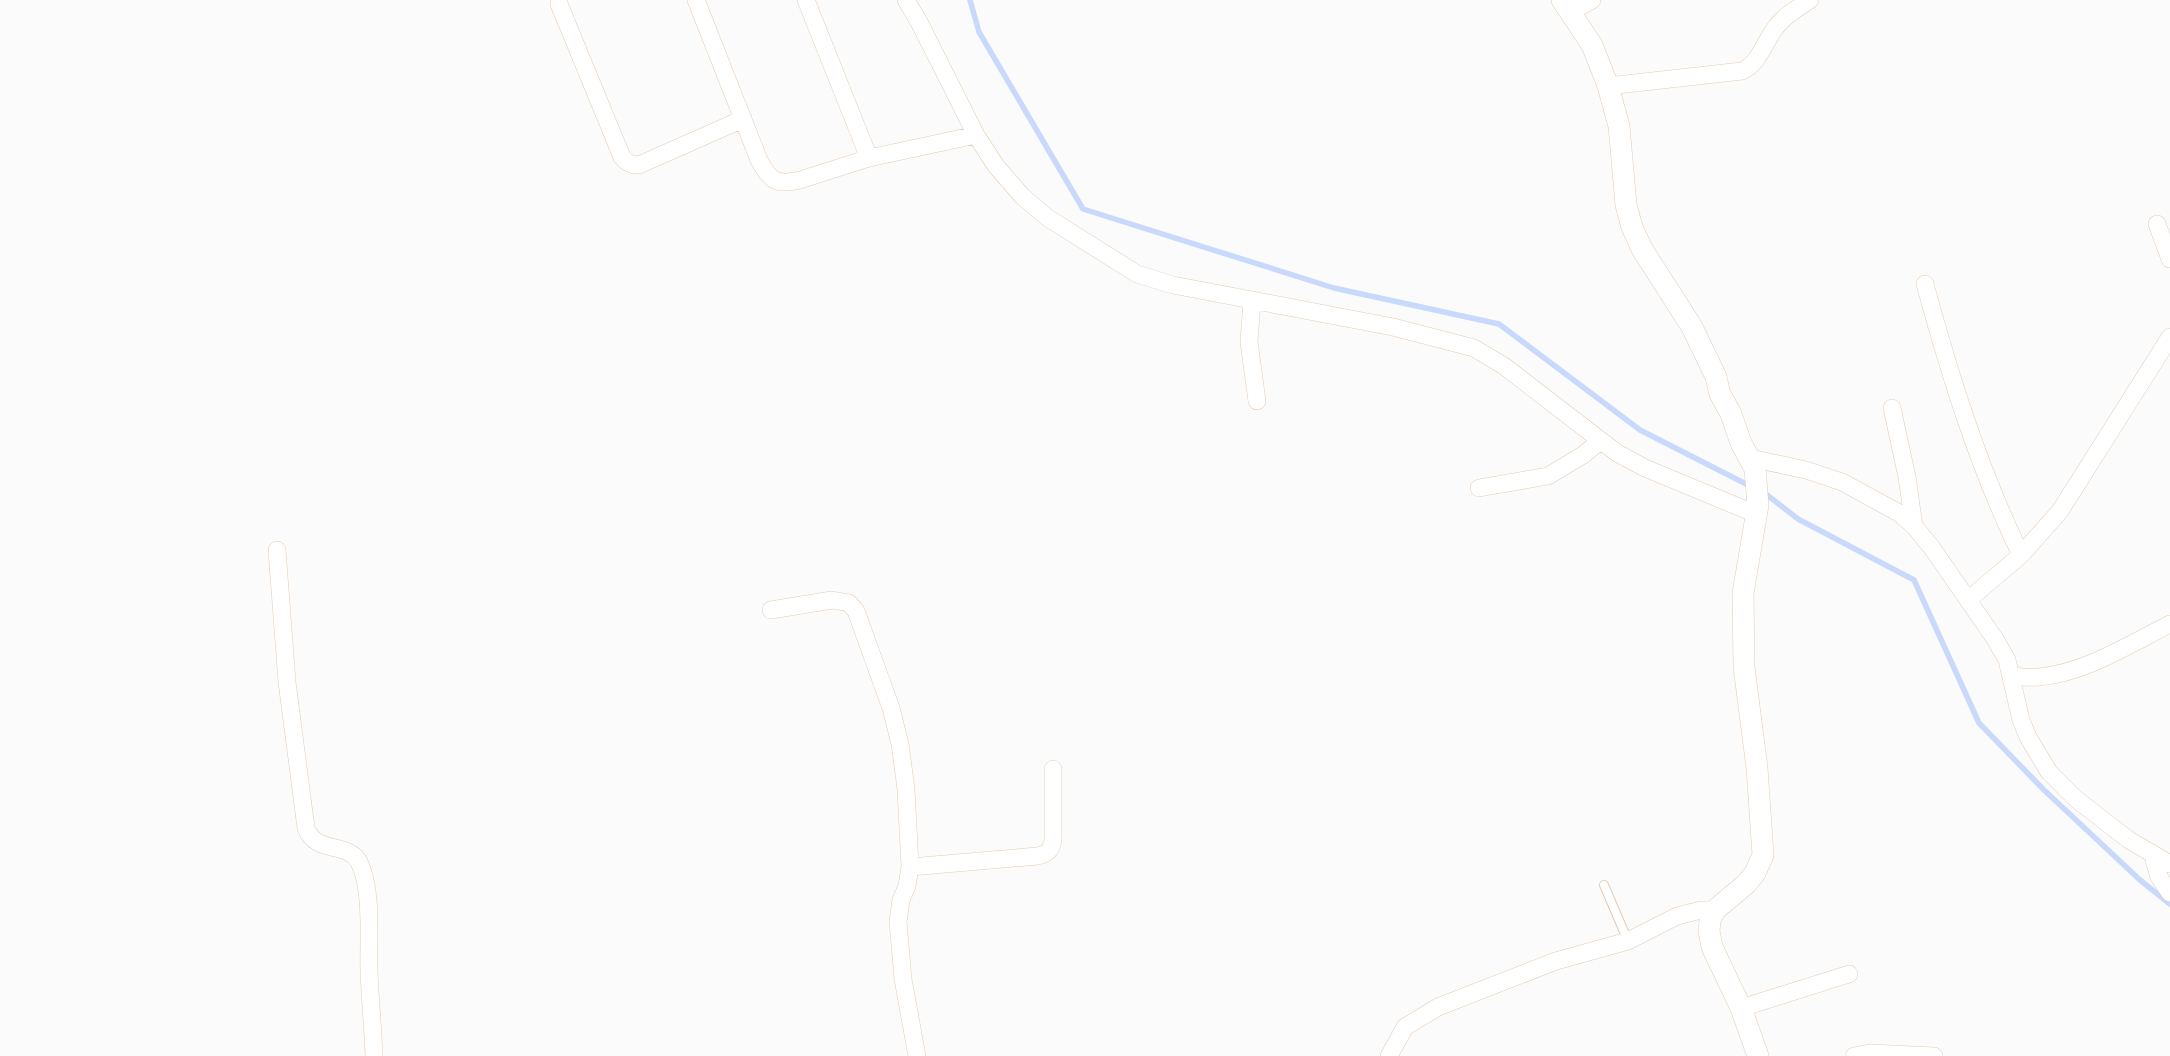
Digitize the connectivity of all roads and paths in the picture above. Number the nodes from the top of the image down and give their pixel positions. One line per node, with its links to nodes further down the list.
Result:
1 (696, 0): 9 (street)
2 (806, 0): 11 (street)
3 (906, 0): 10 (street)
4 (1592, 0): 7 (street)
5 (1810, 0): 8 (street)
6 (559, 4): 9 (street)
7 (1566, 6): 8 (street)
8 (1608, 86): 20 (street)
9 (743, 119): 11 (street)
10 (976, 135): 11 (street); 15 (street)
11 (869, 158)
12 (2157, 224): 13 (street)
13 (2170, 259)
14 (1925, 284): 25 (street)
15 (1252, 301): 17 (street); 19 (street)
16 (2170, 337): 25 (street)
17 (1257, 401)
18 (1892, 408): 23 (street)
19 (1600, 441): 21 (street); 22 (street)
20 (1752, 463): 22 (street); 23 (street)
21 (1479, 488)
22 (1757, 509): 36 (street)
23 (1914, 526): 26 (street)
24 (278, 550): 40 (street)
25 (2021, 555): 26 (street)
26 (1968, 600): 29 (street)
27 (771, 610): 33 (street)
28 (2170, 624): 29 (street)
29 (2012, 676): 31 (street)
30 (1053, 769): 33 (street)
31 (2152, 853): 32 (street); 35 (street)
32 (2170, 864)
33 (910, 867): 41 (street)
34 (1604, 885): 37 (lane)
35 (2170, 893)
36 (1716, 910): 37 (street); 39 (street)
37 (1628, 941): 42 (street)
38 (1849, 974): 39 (street)
39 (1741, 1008): 43 (street)
40 (374, 1056)
41 (917, 1056)
42 (1389, 1056)
43 (1758, 1056)
44 (1854, 1056): 45 (street)
45 (1934, 1056)

